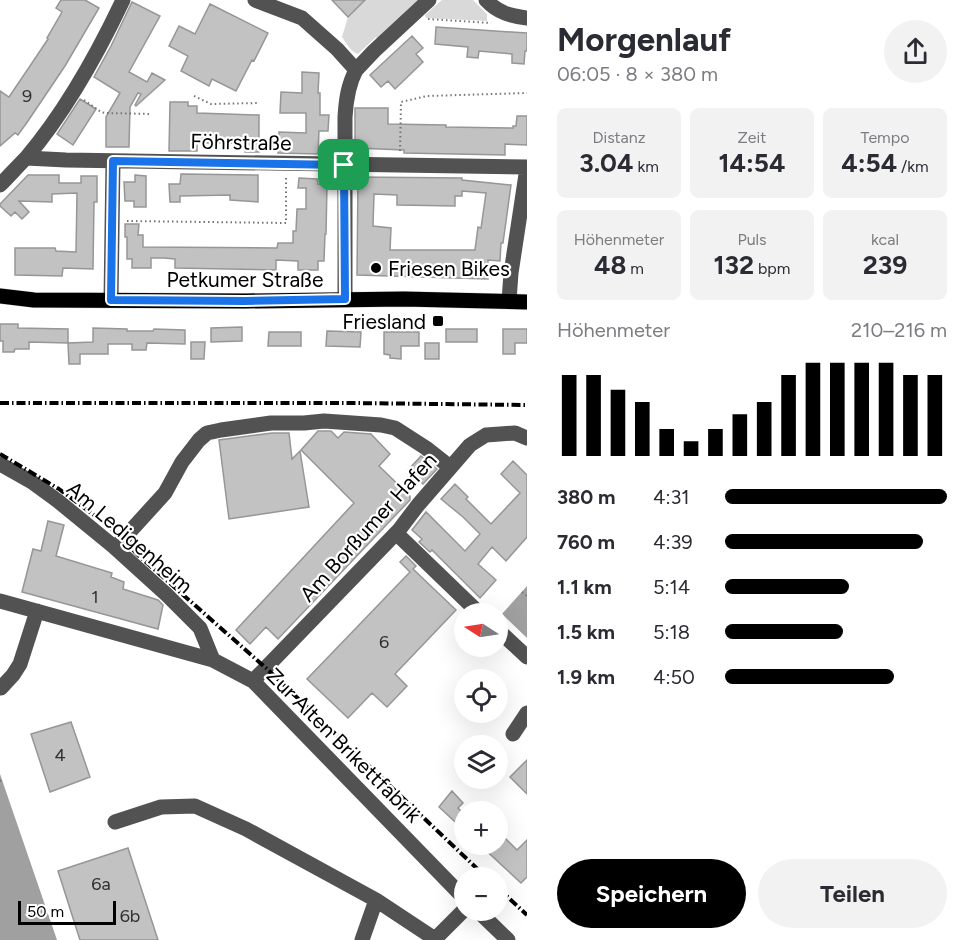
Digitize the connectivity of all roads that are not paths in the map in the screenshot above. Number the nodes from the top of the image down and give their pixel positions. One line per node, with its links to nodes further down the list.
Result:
1 (123, 0): 7 (street)
2 (255, 0): 6 (street)
3 (429, 0): 6 (street)
4 (486, 0): 5 (street)
5 (527, 18)
6 (356, 70): 9 (street)
7 (26, 158): 8 (street, Föhrstraße); 11 (street)
8 (113, 161): 9 (street, Föhrstraße); 14 (street)
9 (344, 165): 10 (street, Föhrstraße); 13 (street)
10 (527, 168): 15 (street)
11 (0, 185)
12 (0, 296): 14 (main road, Petkumer Straße)
13 (345, 299): 14 (main road, Petkumer Straße); 15 (main road, Petkumer Straße)
14 (111, 300)
15 (509, 302): 16 (main road, Petkumer Straße)
16 (527, 302)
17 (527, 438): 19 (street, Am Borßumer Hafen)
18 (0, 464): 21 (street, Am Ledigenheim)
19 (450, 467): 20 (street, Am Borßumer Hafen); 21 (street)
20 (396, 533): 22 (street); 28 (street, Am Borßumer Hafen)
21 (115, 548): 27 (street, Am Ledigenheim)
22 (469, 603)
23 (2, 605): 24 (street, Zur Alten Brikettfabrik)
24 (37, 611): 27 (street, Zur Alten Brikettfabrik); 29 (street)
25 (508, 639): 26 (street)
26 (527, 657)
27 (213, 660): 28 (street, Zur Alten Brikettfabrik)
28 (253, 681): 33 (street, Zur Alten Brikettfabrik)
29 (0, 687)
30 (527, 712): 31 (street)
31 (513, 734)
32 (115, 822): 34 (street)
33 (454, 888)
34 (376, 900): 35 (street); 37 (street)
35 (454, 920)
36 (488, 921): 38 (street)
37 (363, 940)
38 (508, 940)

